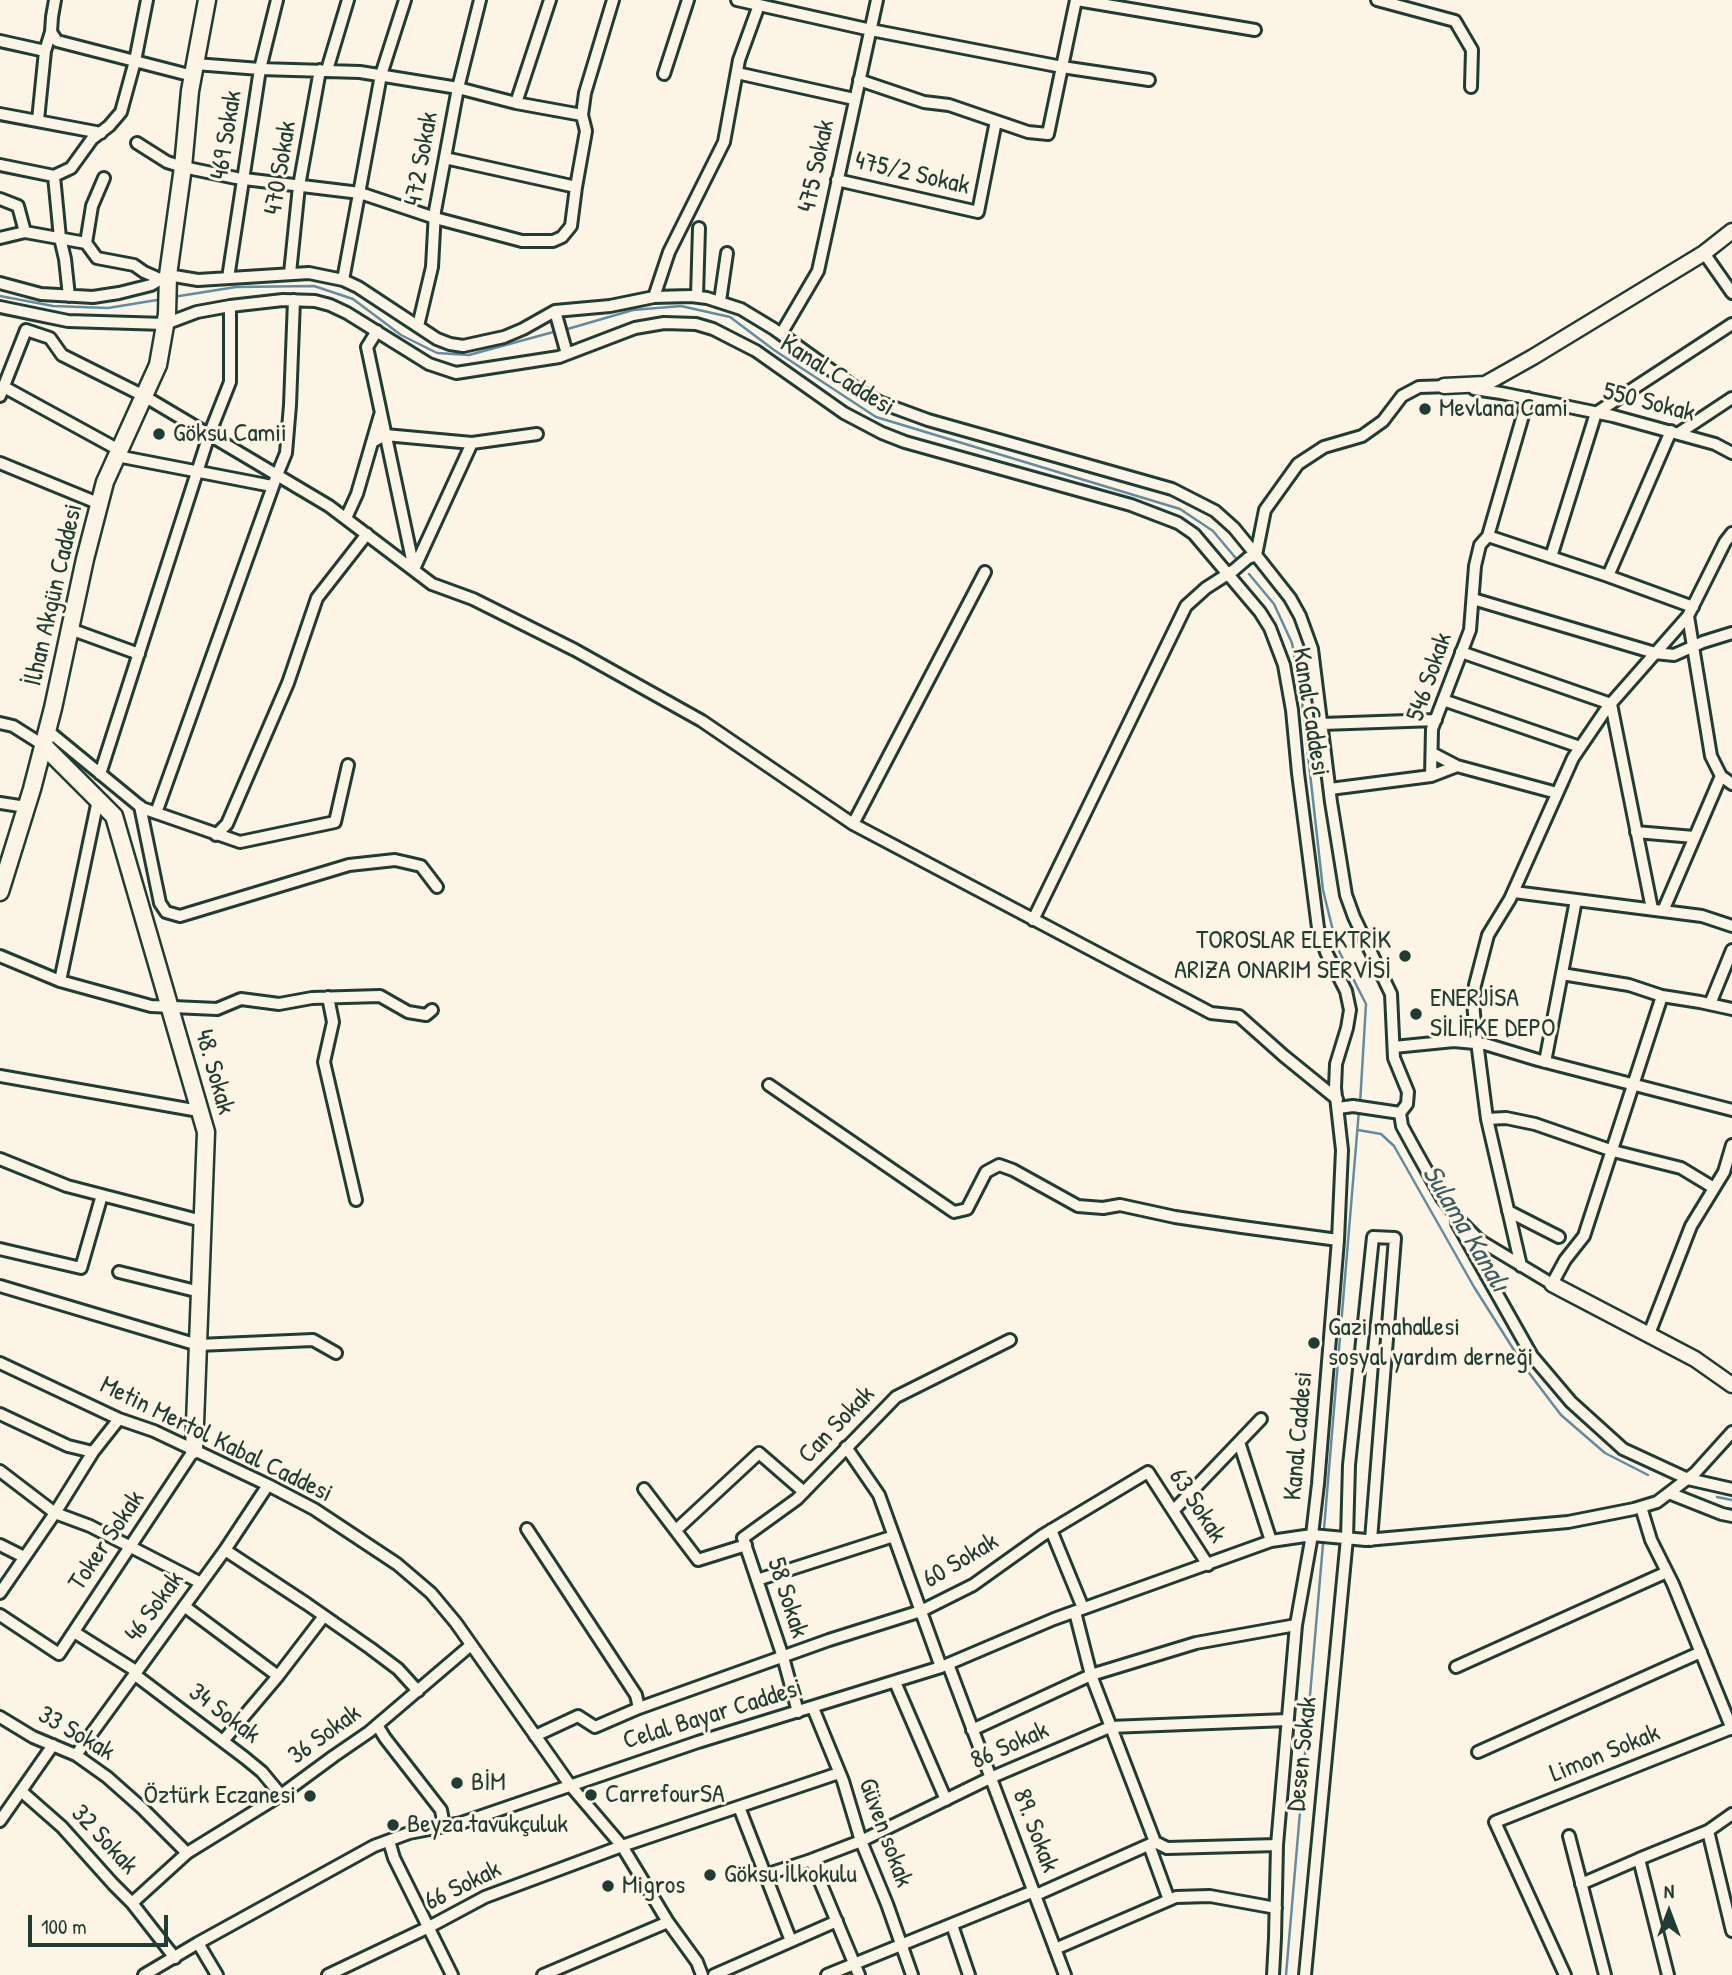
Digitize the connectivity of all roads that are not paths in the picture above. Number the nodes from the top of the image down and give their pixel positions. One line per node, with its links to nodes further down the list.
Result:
1 (55, 0): 18 (street)
2 (147, 0): 21 (street)
3 (207, 0): 24 (main road, İlhan Akgün Caddesi)
4 (277, 0): 23 (street, 469 Sokak)
5 (348, 0): 25 (street, 470 Sokak)
6 (405, 0): 28 (street)
7 (480, 0): 32 (street, 472 Sokak)
8 (550, 0): 34 (street)
9 (613, 0): 36 (street)
10 (688, 0): 27 (street)
11 (737, 0): 15 (street)
12 (877, 0): 16 (street, 475 Sokak)
13 (1077, 0): 17 (street); 22 (street)
14 (1377, 0): 31 (street)
15 (759, 5): 16 (street); 26 (street)
16 (871, 30): 22 (street); 29 (street, 475 Sokak)
17 (1255, 30)
18 (51, 32): 20 (street); 21 (street)
19 (0, 41): 20 (street)
20 (45, 51): 37 (street)
21 (135, 61): 24 (street); 39 (street)
22 (1062, 67): 30 (street); 38 (street)
23 (260, 69): 24 (street); 25 (street); 46 (street, 469 Sokak)
24 (194, 70): 43 (main road, İlhan Akgün Caddesi)
25 (324, 70): 28 (street); 48 (street, 470 Sokak)
26 (737, 73): 33 (street); 69 (street)
27 (664, 74)
28 (381, 75): 32 (street); 50 (street)
29 (859, 80): 33 (street, 475 Sokak); 38 (street)
30 (1149, 80)
31 (1471, 87)
32 (458, 88): 34 (street); 41 (street, 472 Sokak)
33 (854, 99): 47 (street, 475 Sokak)
34 (516, 103): 36 (street)
35 (0, 114): 37 (street)
36 (582, 115): 49 (street)
37 (38, 120): 39 (street)
38 (996, 121): 47 (street, 475/2 Sokak)
39 (101, 133): 44 (street)
40 (137, 143): 43 (street)
41 (445, 158): 49 (street); 52 (street, 472 Sokak)
42 (0, 164): 44 (street)
43 (183, 167): 46 (street); 63 (main road, İlhan Akgün Caddesi)
44 (54, 176): 57 (street)
45 (104, 178): 58 (street)
46 (242, 179): 48 (street); 62 (street, 469 Sokak)
47 (837, 180): 79 (street, 475 Sokak)
48 (299, 186): 50 (street); 61 (street, 470 Sokak)
49 (576, 187): 52 (street)
50 (360, 193): 52 (street); 64 (street)
51 (0, 199): 55 (street)
52 (435, 218): 77 (street, 472 Sokak)
53 (699, 228): 68 (street)
54 (1732, 231): 60 (street)
55 (25, 232): 56 (street); 57 (street)
56 (0, 238)
57 (60, 238): 58 (street); 67 (street)
58 (86, 243): 63 (street)
59 (727, 253): 71 (street)
60 (1704, 253): 66 (street); 81 (street)
61 (290, 273): 62 (street); 64 (street)
62 (228, 278): 63 (street)
63 (165, 279): 67 (street); 75 (main road, İlhan Akgün Caddesi)
64 (343, 280): 77 (street)
65 (0, 283): 67 (street)
66 (1732, 293)
67 (69, 296)
68 (697, 296): 69 (street); 71 (street)
69 (654, 297): 74 (street)
70 (294, 300): 72 (street, Kanal Caddesi); 78 (street, Kanal Caddesi); 98 (street)
71 (720, 301): 79 (street)
72 (230, 306): 75 (street, Kanal Caddesi); 90 (street)
73 (0, 307): 75 (street)
74 (556, 316): 77 (street); 80 (street)
75 (166, 319): 83 (main road, İlhan Akgün Caddesi)
76 (1732, 324): 87 (street)
77 (418, 326)
78 (377, 331): 80 (street, Kanal Caddesi); 86 (street)
79 (781, 334): 105 (street)
80 (565, 349): 109 (street, Kanal Caddesi)
81 (1444, 386): 84 (street, 550 Sokak); 105 (street, 550 Sokak)
82 (2, 391): 83 (street); 94 (street)
83 (144, 396): 90 (street); 94 (main road, İlhan Akgün Caddesi)
84 (1528, 398): 87 (street, 550 Sokak); 104 (street, 546 Sokak)
85 (1732, 398): 88 (street)
86 (380, 413): 91 (street); 92 (street)
87 (1596, 413): 88 (street, 550 Sokak); 106 (street)
88 (1675, 433): 95 (street, 550 Sokak); 110 (street)
89 (537, 434): 93 (street)
90 (209, 435): 97 (street); 98 (street)
91 (385, 435): 92 (street); 93 (street); 107 (street)
92 (372, 442): 101 (street)
93 (471, 443): 107 (street)
94 (118, 453): 97 (street); 100 (main road, İlhan Akgün Caddesi)
95 (1732, 453)
96 (0, 463): 100 (street)
97 (197, 472): 99 (street); 118 (street)
98 (277, 475): 99 (street); 101 (street)
99 (272, 486): 139 (street)
100 (100, 503): 113 (main road, İlhan Akgün Caddesi)
101 (346, 518): 103 (street)
102 (1732, 533): 112 (street)
103 (367, 534): 107 (street); 142 (street)
104 (1488, 536): 106 (street); 111 (street, 546 Sokak)
105 (1256, 555): 109 (street); 123 (street)
106 (1551, 557): 110 (street)
107 (414, 569): 140 (street)
108 (985, 572): 140 (street)
109 (1227, 575): 149 (street); 167 (street, Kanal Caddesi)
110 (1608, 576): 112 (street)
111 (1473, 598): 116 (street, 546 Sokak); 117 (street)
112 (1690, 612): 115 (street); 117 (street)
113 (70, 629): 118 (street); 124 (main road, İlhan Akgün Caddesi)
114 (1732, 632): 115 (street)
115 (1694, 646): 117 (street); 131 (street)
116 (1461, 652): 119 (street, 546 Sokak); 120 (street)
117 (1656, 653): 120 (street)
118 (139, 654): 129 (street)
119 (1443, 700): 121 (street, 546 Sokak); 125 (street)
120 (1611, 704): 125 (street); 141 (street)
121 (1436, 720): 123 (street); 126 (street, 546 Sokak)
122 (0, 723): 124 (street)
123 (1322, 724): 133 (street)
124 (45, 738): 129 (street); 135 (main road, 48. Sokak); 138 (main road, İlhan Akgün Caddesi)
125 (1580, 747): 134 (street)
126 (1432, 753): 128 (street); 130 (street, 546 Sokak)
127 (348, 765): 142 (street)
128 (1457, 766): 130 (street); 134 (street)
129 (100, 774): 137 (street)
130 (1431, 776): 133 (street)
131 (1721, 776): 132 (street); 143 (street)
132 (1732, 783)
133 (1330, 789): 162 (street)
134 (1558, 793): 146 (street)
135 (98, 800): 154 (street); 158 (main road, 48. Sokak)
136 (0, 803): 138 (street)
137 (140, 806): 139 (street); 144 (street)
138 (26, 807): 145 (main road, İlhan Akgün Caddesi)
139 (156, 813): 142 (street)
140 (853, 824): 149 (street)
141 (1636, 832): 143 (street); 148 (street)
142 (216, 835)
143 (1694, 837): 148 (street)
144 (437, 887)
145 (0, 892)
146 (1514, 892): 147 (street); 161 (street)
147 (1576, 900): 148 (street); 153 (street)
148 (1657, 910): 150 (street)
149 (1033, 920): 167 (street)
150 (1732, 926)
151 (1732, 950): 157 (street)
152 (0, 956): 154 (street)
153 (1562, 974): 155 (street); 163 (street)
154 (60, 981): 158 (street)
155 (1662, 996): 157 (street); 165 (street)
156 (328, 997): 158 (street); 160 (street); 178 (street)
157 (1710, 1004): 159 (street)
158 (169, 1008): 169 (main road, 48. Sokak)
159 (1732, 1009)
160 (432, 1010)
161 (1477, 1043): 162 (street); 163 (street); 171 (street)
162 (1394, 1047): 170 (street)
163 (1545, 1062): 165 (street)
164 (0, 1076): 169 (street)
165 (1634, 1085): 168 (street); 173 (street)
166 (769, 1086): 182 (street)
167 (1337, 1103): 170 (street); 182 (street, Kanal Caddesi)
168 (1732, 1110)
169 (199, 1111): 180 (main road, 48. Sokak)
170 (1400, 1114): 177 (street)
171 (1487, 1119): 173 (street); 179 (street)
172 (1732, 1145): 175 (street)
173 (1613, 1151): 175 (street); 186 (street)
174 (0, 1159): 176 (street)
175 (1714, 1188): 189 (street)
176 (102, 1195): 180 (street); 183 (street)
177 (1442, 1198): 184 (street); 205 (street)
178 (356, 1200)
179 (1508, 1210): 181 (street); 184 (street)
180 (202, 1221): 188 (main road, 48. Sokak)
181 (1559, 1237)
182 (1338, 1240): 218 (street, Kanal Caddesi)
183 (0, 1249)
184 (1521, 1266): 186 (street)
185 (120, 1272): 188 (street)
186 (1552, 1284): 189 (street)
187 (0, 1286): 191 (street)
188 (200, 1292): 191 (main road, 48. Sokak)
189 (1649, 1334): 194 (street)
190 (1010, 1340): 200 (street, Can Sokak)
191 (198, 1345): 192 (street); 201 (main road, 48. Sokak)
192 (336, 1353)
193 (0, 1363): 196 (street, Metin Mertol Kabal Caddesi)
194 (1732, 1385)
195 (0, 1414): 202 (street)
196 (119, 1419): 201 (street, Metin Mertol Kabal Caddesi); 202 (street)
197 (1261, 1419): 199 (street)
198 (1732, 1432): 205 (street, Celal Bayar Caddesi)
199 (1240, 1441): 212 (street); 222 (street)
200 (846, 1447): 209 (street, Can Sokak); 219 (street, 89. Sokak)
201 (194, 1450): 206 (street, Metin Mertol Kabal Caddesi); 225 (street, Toker Sokak)
202 (93, 1452): 213 (street)
203 (0, 1471): 213 (street)
204 (1148, 1472): 212 (street, 63 Sokak); 217 (street, 60 Sokak)
205 (1688, 1479): 208 (street); 210 (street, Celal Bayar Caddesi)
206 (268, 1485): 226 (street, 46 Sokak); 240 (street, Metin Mertol Kabal Caddesi)
207 (644, 1489): 216 (street)
208 (1732, 1489)
209 (804, 1492): 216 (street); 223 (street, Can Sokak)
210 (1669, 1493): 211 (street, Celal Bayar Caddesi); 214 (street)
211 (1641, 1507): 221 (street, Celal Bayar Caddesi); 229 (street)
212 (1173, 1511): 228 (street, 63 Sokak)
213 (55, 1513): 225 (street); 227 (street)
214 (1732, 1516)
215 (527, 1529): 250 (street)
216 (676, 1530): 223 (street, Can Sokak)
217 (1051, 1530): 234 (street); 235 (street, 60 Sokak)
218 (1312, 1535): 220 (street, Celal Bayar Caddesi); 222 (street, Celal Bayar Caddesi); 238 (street, Kanal Caddesi)
219 (894, 1536): 230 (street); 235 (street, 89. Sokak)
220 (1347, 1538): 221 (street, Celal Bayar Caddesi); 221 (street, Desen Sokak); 315 (street, Desen Sokak)
221 (1371, 1540)
222 (1271, 1541): 228 (street, Celal Bayar Caddesi)
223 (744, 1542): 230 (street, 58 Sokak)
224 (0, 1545): 227 (street)
225 (130, 1546): 231 (street); 239 (street, Toker Sokak)
226 (225, 1550): 231 (street, 46 Sokak); 237 (street)
227 (24, 1557): 232 (street)
228 (1208, 1565): 234 (street, Celal Bayar Caddesi)
229 (1667, 1572): 241 (street); 244 (street)
230 (757, 1580): 242 (street, 58 Sokak)
231 (201, 1583): 233 (street, 46 Sokak)
232 (0, 1593)
233 (184, 1606): 245 (street, 46 Sokak); 247 (street)
234 (1079, 1610): 243 (street, Celal Bayar Caddesi); 246 (street)
235 (921, 1611): 242 (street, 60 Sokak); 243 (street, 89. Sokak)
236 (0, 1615): 239 (street, Toker Sokak)
237 (324, 1616): 247 (street); 249 (street)
238 (1296, 1625): 246 (street); 254 (street, Kanal Caddesi)
239 (74, 1632): 245 (street, 34 Sokak)
240 (471, 1645): 249 (street, 36 Sokak); 259 (street, Metin Mertol Kabal Caddesi)
241 (1701, 1652): 257 (street); 262 (street)
242 (783, 1657): 250 (street, 60 Sokak); 252 (street, 58 Sokak)
243 (945, 1666): 248 (street, Celal Bayar Caddesi); 258 (street, 89. Sokak)
244 (1456, 1667)
245 (135, 1673): 260 (street, 34 Sokak); 263 (street, 46 Sokak)
246 (1091, 1675): 256 (street); 258 (street)
247 (278, 1676): 260 (street)
248 (895, 1682): 251 (street, Celal Bayar Caddesi); 269 (street)
249 (418, 1691): 255 (street, 36 Sokak)
250 (639, 1708): 259 (street, 60 Sokak)
251 (813, 1708): 252 (street, Celal Bayar Caddesi); 264 (street, Güven sokak)
252 (797, 1712): 266 (street, Celal Bayar Caddesi)
253 (0, 1717): 261 (street, 33 Sokak)
254 (1287, 1720): 256 (street, 86 Sokak); 280 (street, Kanal Caddesi)
255 (377, 1725): 268 (street, 36 Sokak); 274 (street)
256 (1110, 1727): 265 (street, 86 Sokak); 279 (street)
257 (1732, 1728): 316 (street, Limon Sokak)
258 (972, 1730): 265 (street, 89. Sokak)
259 (536, 1735): 266 (street, Metin Mertol Kabal Caddesi)
260 (223, 1741): 268 (street, 34 Sokak)
261 (53, 1745): 263 (street, 33 Sokak); 267 (street)
262 (1478, 1752)
263 (76, 1755): 282 (street, 33 Sokak)
264 (839, 1773): 271 (street, 66 Sokak); 278 (street, Güven sokak)
265 (990, 1778): 269 (street, 86 Sokak); 287 (street, 89. Sokak)
266 (570, 1784): 274 (street, Celal Bayar Caddesi); 281 (street, Metin Mertol Kabal Caddesi)
267 (21, 1791): 270 (street); 289 (street, 32 Sokak)
268 (281, 1795): 282 (street, 36 Sokak)
269 (946, 1800): 278 (street, 86 Sokak)
270 (5, 1805): 273 (street)
271 (739, 1807): 281 (street, 66 Sokak); 285 (street)
272 (1732, 1814): 275 (street)
273 (0, 1821)
274 (444, 1826): 277 (street, Celal Bayar Caddesi)
275 (1708, 1831): 283 (street); 295 (street)
276 (1569, 1836): 286 (street)
277 (389, 1841): 294 (street); 297 (street, Celal Bayar Caddesi)
278 (862, 1841): 284 (street, 86 Sokak); 298 (street, Güven sokak)
279 (1152, 1843): 280 (street); 287 (street); 288 (street)
280 (1277, 1845): 290 (street, Kanal Caddesi)
281 (622, 1846): 292 (street, Metin Mertol Kabal Caddesi); 294 (street, 66 Sokak)
282 (187, 1853): 289 (street, 36 Sokak)
283 (1639, 1859): 286 (street); 318 (street)
284 (811, 1860): 285 (street, 86 Sokak); 291 (street)
285 (765, 1875): 296 (street)
286 (1581, 1884): 317 (street)
287 (1035, 1893): 293 (street); 299 (street, 89. Sokak)
288 (1169, 1900): 290 (street); 299 (street)
289 (132, 1903): 300 (street, 32 Sokak)
290 (1276, 1908): 314 (street, Kanal Caddesi)
291 (837, 1921): 296 (street); 301 (street)
292 (668, 1922): 306 (street); 307 (street, Metin Mertol Kabal Caddesi)
293 (952, 1925): 298 (street); 312 (street)
294 (429, 1927): 302 (street, 66 Sokak); 305 (street)
295 (1732, 1931)
296 (790, 1941): 308 (street)
297 (198, 1943): 300 (street, Celal Bayar Caddesi); 304 (street)
298 (900, 1944): 301 (street); 311 (street, Güven sokak)
299 (1055, 1949): 313 (street, 89. Sokak)
300 (176, 1958): 303 (street, Celal Bayar Caddesi)
301 (854, 1964): 309 (street); 310 (street)
302 (331, 1974)
303 (144, 1975)
304 (217, 1975)
305 (452, 1975)
306 (542, 1975)
307 (702, 1975)
308 (714, 1975)
309 (827, 1975)
310 (859, 1975)
311 (912, 1975)
312 (969, 1975)
313 (1065, 1975)
314 (1273, 1975)
315 (1305, 1975)
316 (1565, 1975)
317 (1605, 1975)
318 (1668, 1975)

